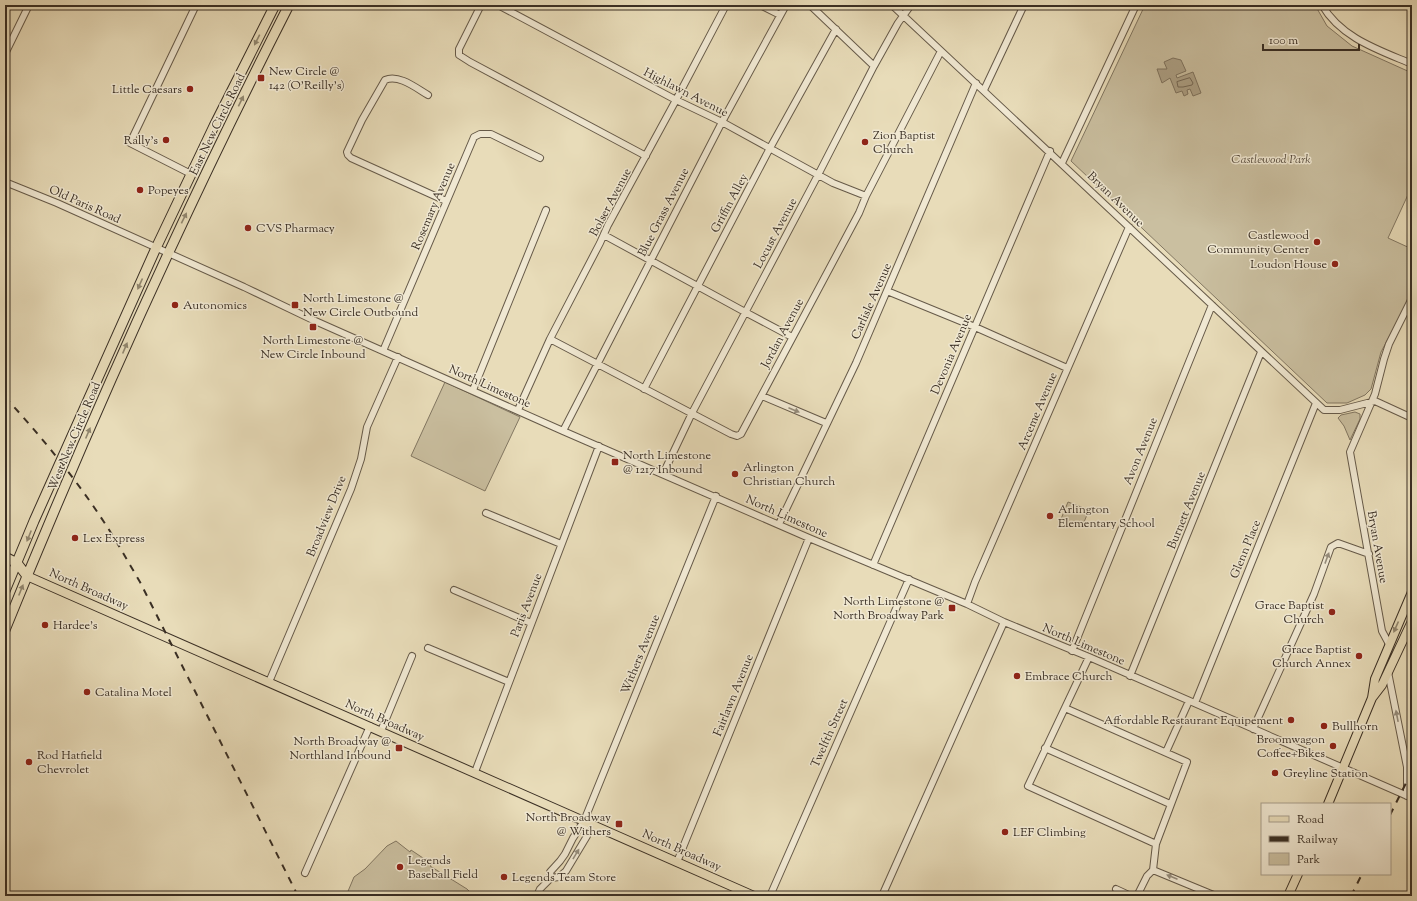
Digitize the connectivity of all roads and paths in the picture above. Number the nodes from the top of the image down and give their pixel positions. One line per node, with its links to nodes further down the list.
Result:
1 (30, 5): 20 (street)
2 (196, 5): 33 (street)
3 (275, 5): 33 (highway, East New Circle Road, one-way to 33)
4 (289, 5): 42 (highway, East New Circle Road, one-way to 4)
5 (481, 5): 30 (street)
6 (498, 5): 26 (street, Highlawn Avenue)
7 (726, 5): 26 (street, Bolser Avenue)
8 (760, 5): 16 (street)
9 (786, 5): 16 (street, Blue Grass Avenue)
10 (810, 5): 18 (street)
11 (892, 5): 17 (street, Bryan Avenue)
12 (911, 5): 17 (street, Locust Avenue)
13 (1024, 5): 24 (street)
14 (1136, 5): 32 (street)
15 (1322, 5): 21 (street)
16 (780, 16): 27 (street, Blue Grass Avenue)
17 (904, 16): 19 (street, Bryan Avenue); 22 (street, Locust Avenue)
18 (836, 29): 22 (street); 28 (street, Griffin Alley)
19 (941, 51): 23 (street, Bryan Avenue); 36 (street, Jordan Avenue)
20 (5, 54)
21 (1412, 64)
22 (874, 66): 34 (street, Locust Avenue)
23 (976, 84): 24 (street, Bryan Avenue); 45 (street, Carlisle Avenue)
24 (984, 90): 29 (street, Bryan Avenue)
25 (428, 95): 37 (street)
26 (676, 100): 27 (street, Highlawn Avenue); 30 (street, Bolser Avenue)
27 (722, 122): 28 (street, Highlawn Avenue); 43 (street, Blue Grass Avenue)
28 (770, 148): 34 (street, Highlawn Avenue); 44 (street, Griffin Alley)
29 (1050, 151): 32 (street, Bryan Avenue); 49 (street, Devonia Avenue)
30 (646, 156): 40 (street, Bolser Avenue)
31 (540, 158): 37 (street, Rosemary Avenue)
32 (1062, 163): 39 (street, Bryan Avenue)
33 (191, 174): 41 (highway, East New Circle Road)
34 (818, 175): 36 (street, Highlawn Avenue); 48 (street, Locust Avenue)
35 (5, 182): 41 (street, Old Paris Road)
36 (866, 196): 50 (street, Jordan Avenue)
37 (446, 201): 52 (street, Rosemary Avenue)
38 (546, 210): 58 (street)
39 (1129, 227): 47 (street, Bryan Avenue); 56 (street, Arceme Avenue)
40 (604, 235): 43 (street); 51 (street, Bolser Avenue)
41 (156, 248): 42 (street, North Limestone); 76 (highway, West New Circle Road, one-way to 76)
42 (167, 253): 52 (street, North Limestone); 79 (highway, West New Circle Road, one-way to 42)
43 (651, 260): 44 (street); 55 (street, Blue Grass Avenue)
44 (698, 286): 48 (street); 57 (street, Griffin Alley)
45 (887, 291): 49 (street); 65 (street, Carlisle Avenue)
46 (1412, 298): 60 (street)
47 (1212, 305): 53 (street, Bryan Avenue); 91 (street, Avon Avenue)
48 (745, 312): 50 (street); 63 (street, Locust Avenue)
49 (975, 327): 56 (street); 77 (street, Devonia Avenue)
50 (792, 337): 59 (street, Jordan Avenue)
51 (550, 339): 55 (street, Jordan Avenue); 62 (street, Bolser Avenue)
52 (383, 351): 54 (street, North Limestone)
53 (1261, 352): 61 (street, Bryan Avenue); 95 (street, Burnett Avenue)
54 (398, 357): 58 (street, North Limestone); 96 (street, Broadview Drive)
55 (598, 363): 57 (street, Jordan Avenue); 66 (street, Blue Grass Avenue)
56 (1067, 368): 84 (street, Arceme Avenue)
57 (644, 389): 63 (street, Jordan Avenue)
58 (473, 390): 62 (street, North Limestone)
59 (762, 396): 63 (street, Jordan Avenue); 65 (street, one-way to 65)
60 (1371, 401): 61 (street, Bryan Avenue); 64 (street); 74 (street, Bryan Avenue)
61 (1316, 403): 99 (street, Glenn Place)
62 (518, 410): 66 (street, North Limestone)
63 (692, 413): 68 (street, Locust Avenue)
64 (1412, 418)
65 (826, 423): 71 (street, Carlisle Avenue)
66 (563, 431): 67 (street, North Limestone)
67 (599, 446): 68 (street, North Limestone); 73 (street, Paris Avenue)
68 (662, 474): 69 (street, North Limestone)
69 (716, 496): 71 (street, North Limestone); 111 (street, Withers Avenue)
70 (486, 513): 73 (street)
71 (779, 524): 72 (street, North Limestone)
72 (809, 538): 77 (street, North Limestone); 113 (street, Fairlawn Avenue)
73 (561, 544): 87 (street, Paris Avenue)
74 (1369, 554): 89 (street, Bryan Avenue); 102 (street, one-way to 74)
75 (5, 558): 76 (highway)
76 (17, 563): 78 (highway, West New Circle Road); 79 (highway)
77 (873, 565): 80 (street, North Limestone)
78 (8, 573): 79 (highway, North Broadway); 82 (highway, West New Circle Road)
79 (27, 576): 88 (highway, West New Circle Road, one-way to 79); 96 (main road, North Broadway)
80 (909, 579): 84 (street, North Limestone); 121 (street, Twelfth Street)
81 (454, 590): 87 (street)
82 (5, 591)
83 (1412, 592): 89 (main road, one-way to 89)
84 (967, 604): 86 (street, North Limestone)
85 (1412, 621): 94 (main road)
86 (1004, 622): 91 (street, North Limestone); 122 (street)
87 (531, 623): 97 (street, Paris Avenue)
88 (5, 630)
89 (1390, 644): 98 (main road)
90 (428, 648): 97 (street)
91 (1072, 651): 93 (street, North Limestone)
92 (412, 656): 103 (street)
93 (1089, 657): 95 (street, North Limestone); 100 (street)
94 (1388, 672): 98 (main road); 108 (street, one-way to 94)
95 (1130, 676): 99 (street, North Limestone)
96 (268, 682): 101 (main road, North Broadway)
97 (509, 682): 107 (street, Paris Avenue)
98 (1372, 698): 106 (main road)
99 (1192, 702): 102 (street, North Limestone); 105 (street, Glenn Place)
100 (1065, 708): 104 (street); 105 (street)
101 (370, 726): 103 (main road, North Broadway); 115 (street)
102 (1253, 729): 106 (street, North Limestone)
103 (381, 731): 107 (main road, North Broadway)
104 (1045, 748): 110 (street); 112 (street)
105 (1166, 752): 110 (street)
106 (1343, 768): 108 (street, North Limestone); 109 (main road)
107 (475, 772): 111 (main road, North Broadway)
108 (1410, 797)
109 (1328, 803)
110 (1170, 804): 112 (street)
111 (584, 821): 113 (main road, North Broadway); 117 (street); 117 (street, one-way to 111)
112 (1156, 844): 114 (street)
113 (677, 862): 120 (main road, North Broadway)
114 (1153, 870): 124 (street); 125 (street, one-way to 114)
115 (306, 873)
116 (1298, 875): 126 (main road)
117 (551, 878): 119 (street)
118 (1116, 889): 123 (street)
119 (537, 896)
120 (754, 896)
121 (770, 896)
122 (882, 896)
123 (1131, 896)
124 (1137, 896)
125 (1216, 896)
126 (1288, 896)

